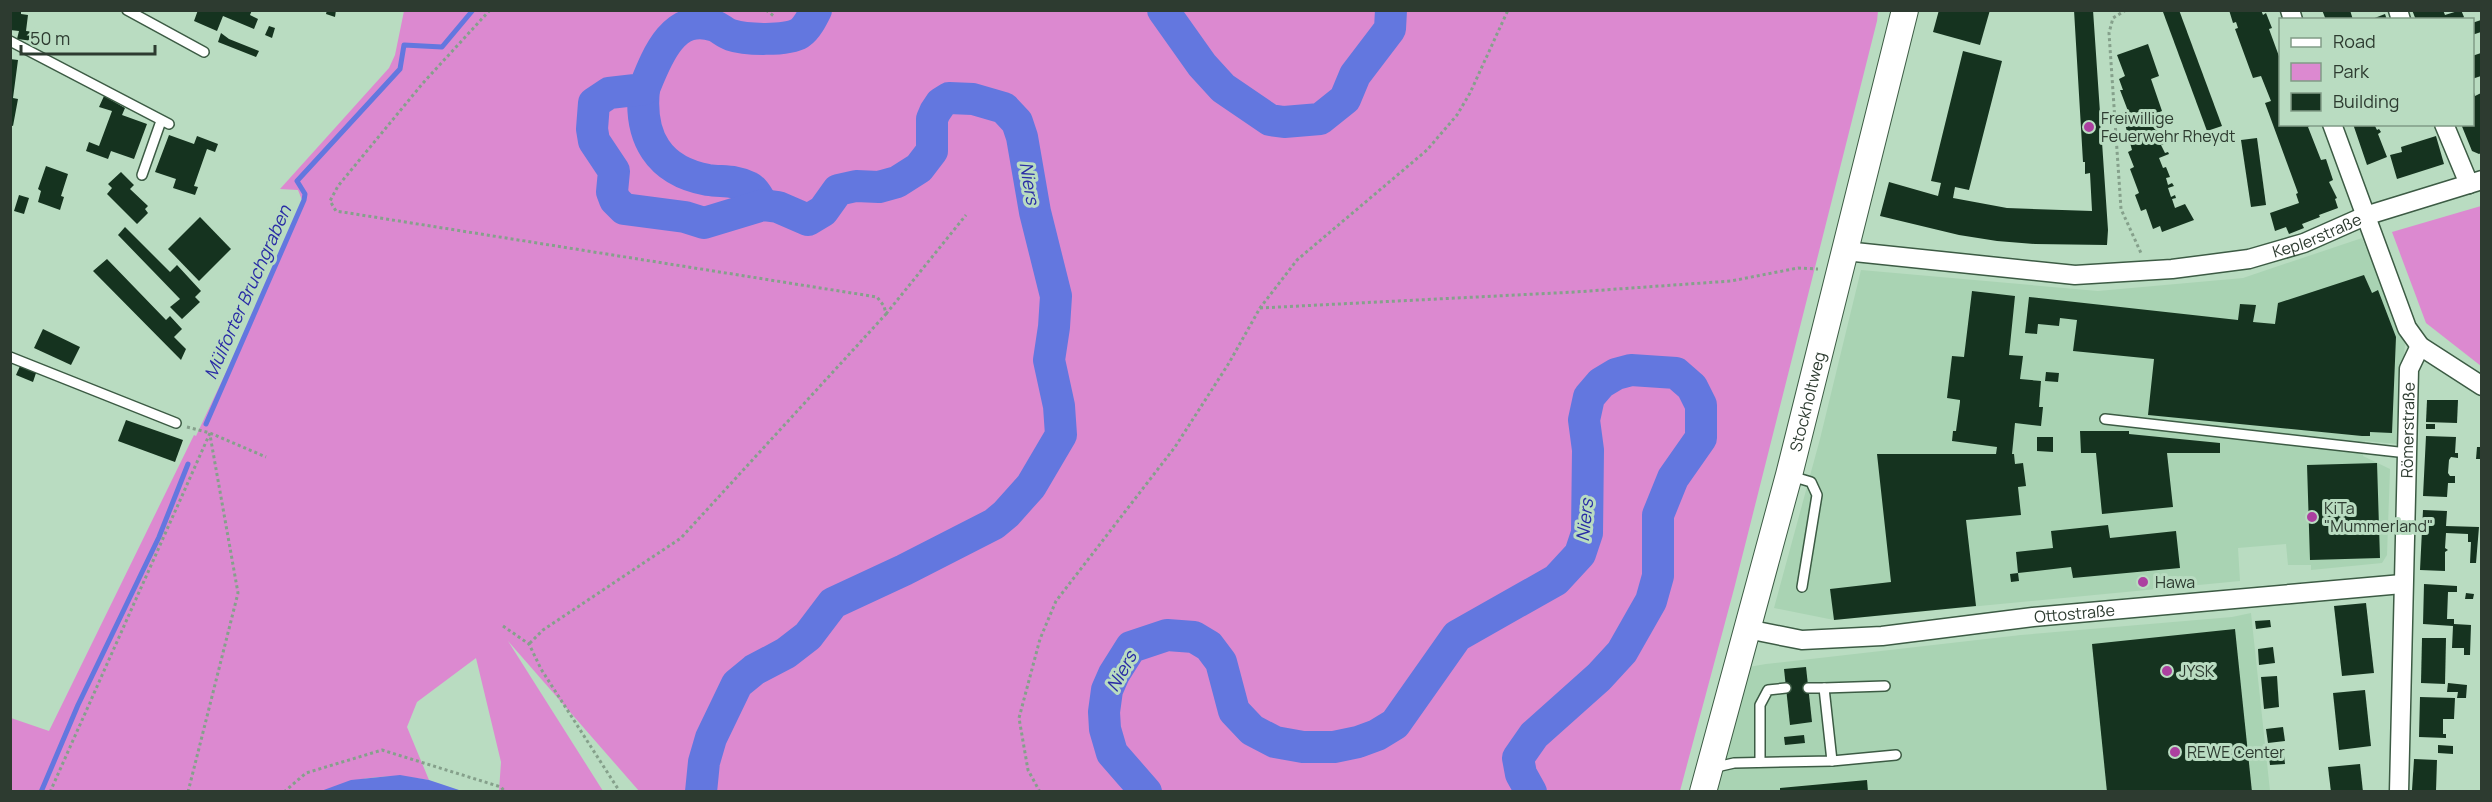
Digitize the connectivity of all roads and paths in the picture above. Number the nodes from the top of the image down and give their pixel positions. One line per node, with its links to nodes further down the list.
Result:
1 (127, 10): 9 (lane)
2 (490, 10): 19 (path)
3 (766, 10): 7 (path)
4 (1508, 10): 18 (path)
5 (1905, 10): 16 (main road, Stockholtweg)
6 (2126, 10): 17 (path)
7 (775, 17)
8 (10, 41): 12 (lane)
9 (204, 52)
10 (2333, 126): 15 (street)
11 (2446, 126): 13 (street)
12 (142, 175)
13 (2475, 182): 15 (street, Keplerstraße)
14 (966, 214): 19 (path)
15 (2365, 216): 17 (street, Keplerstraße); 20 (street)
16 (1843, 261): 17 (street, Keplerstraße); 18 (path); 28 (main road, Stockholtweg)
17 (2149, 270)
18 (1260, 308): 47 (path)
19 (886, 314): 33 (path)
20 (2420, 346): 22 (street); 26 (street, Römerstraße)
21 (10, 357): 24 (lane)
22 (2481, 386)
23 (2105, 419): 26 (lane)
24 (176, 423): 25 (path)
25 (210, 433): 27 (path); 42 (path); 43 (path)
26 (2407, 453): 29 (street, Römerstraße)
27 (266, 457)
28 (1789, 475): 30 (lane); 32 (main road, Stockholtweg)
29 (2403, 584): 32 (street, Ottostraße); 48 (street, Römerstraße)
30 (1802, 587)
31 (503, 626): 33 (path)
32 (1747, 629): 41 (main road, Stockholtweg)
33 (529, 644): 46 (path)
34 (1885, 686): 37 (lane)
35 (1786, 688): 40 (lane)
36 (1808, 688): 37 (lane)
37 (1824, 688): 39 (lane)
38 (1896, 755): 39 (lane)
39 (1832, 761): 40 (lane)
40 (1760, 762): 41 (lane)
41 (1706, 780)
42 (51, 792)
43 (188, 792)
44 (284, 792): 45 (path)
45 (505, 792)
46 (620, 792)
47 (1040, 792)
48 (2399, 792)

